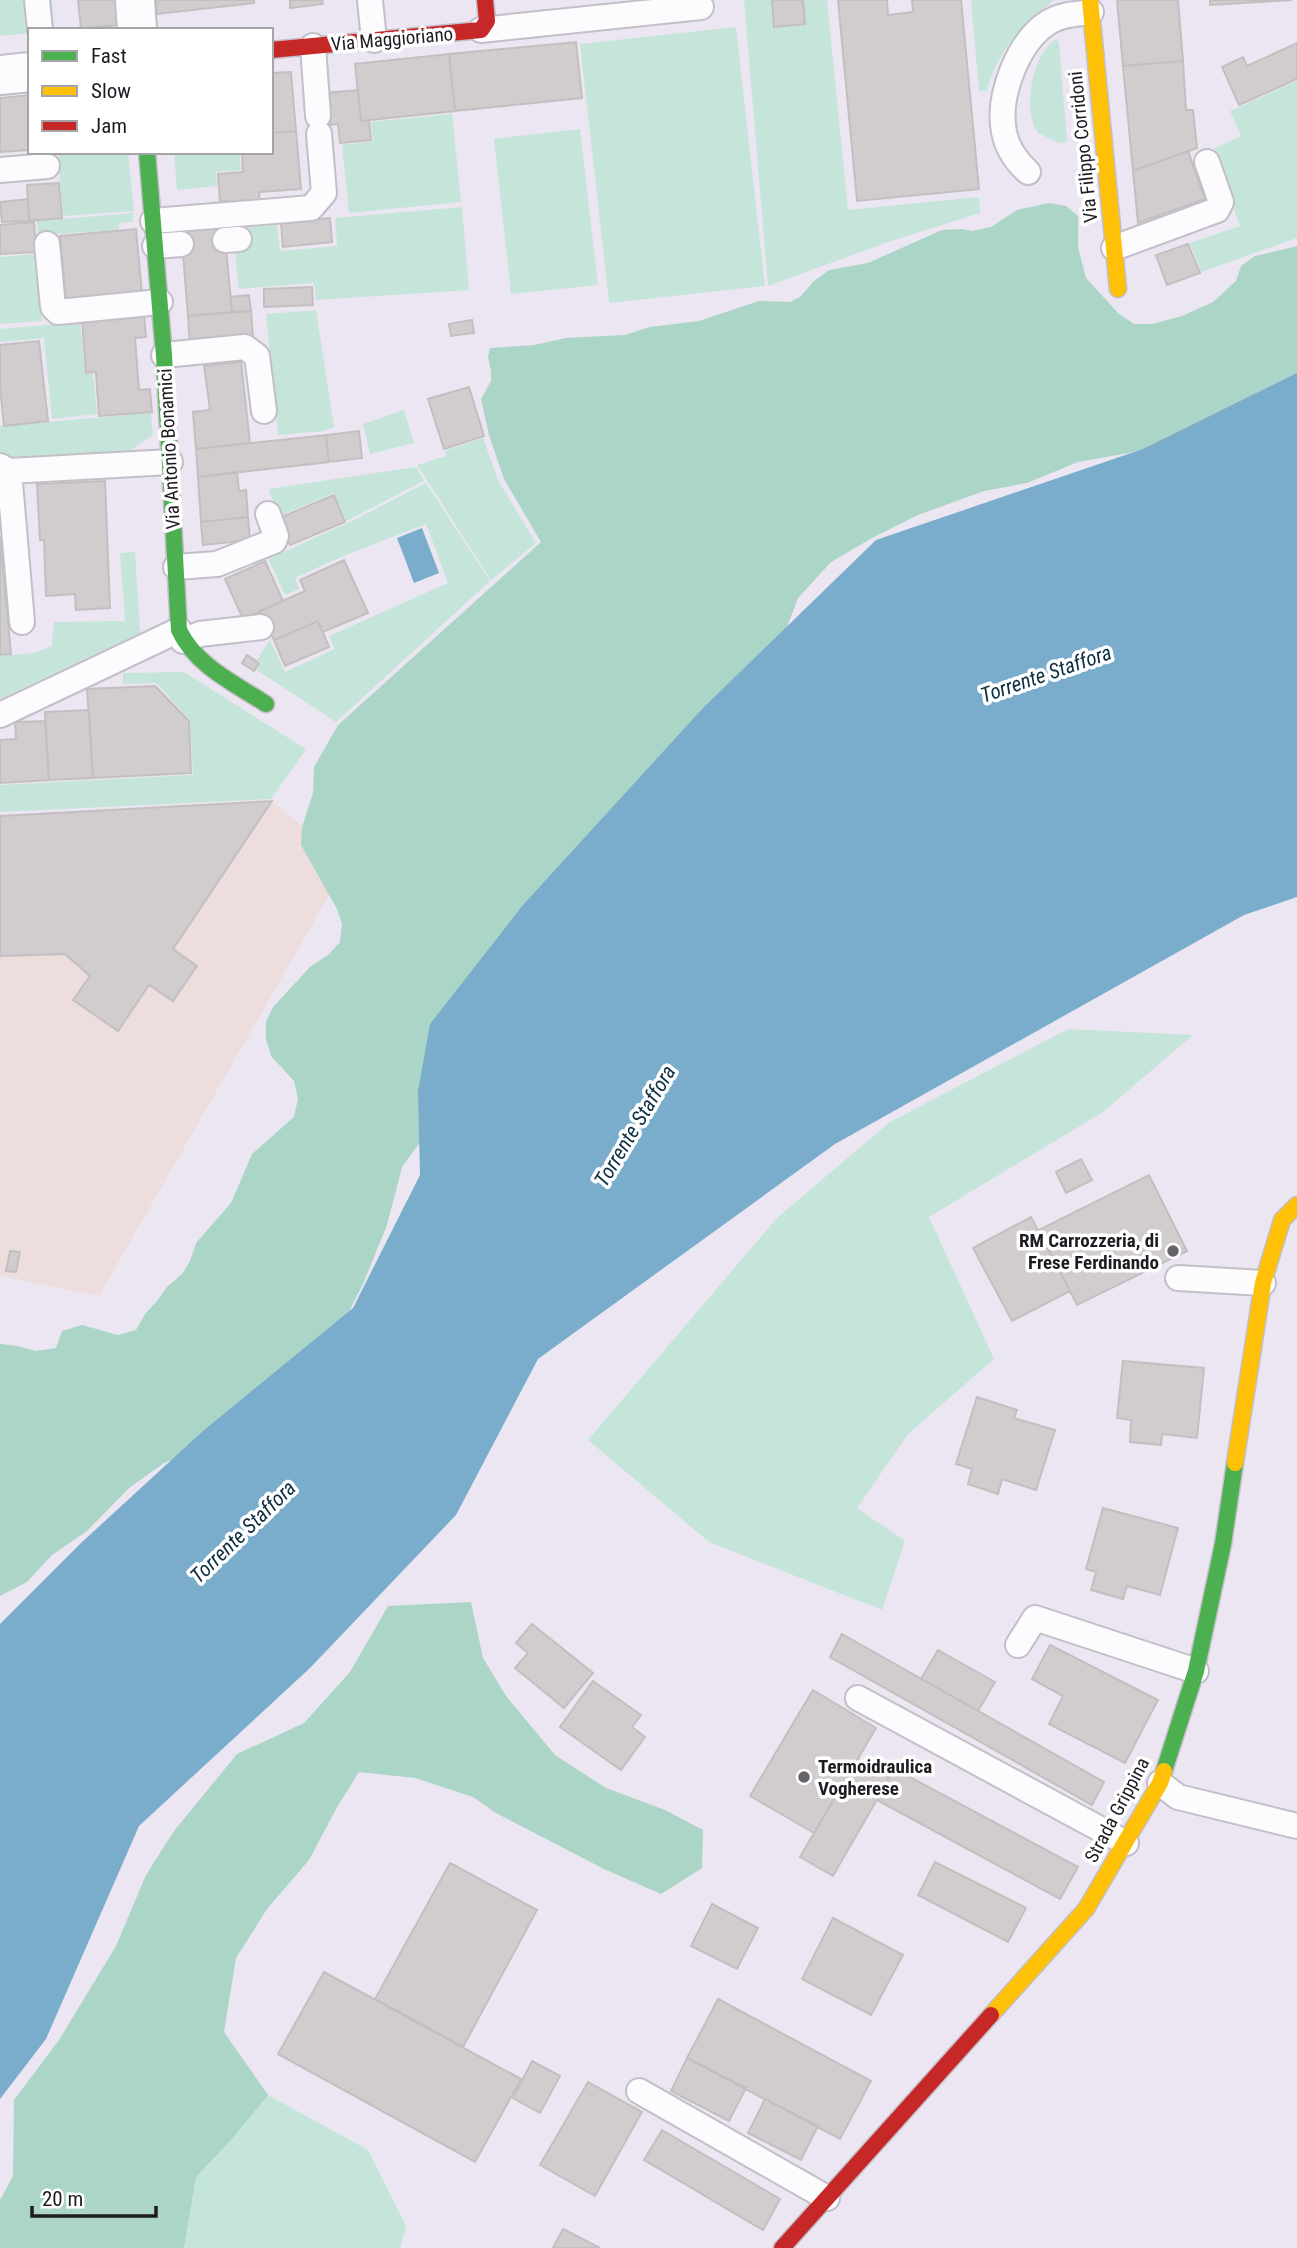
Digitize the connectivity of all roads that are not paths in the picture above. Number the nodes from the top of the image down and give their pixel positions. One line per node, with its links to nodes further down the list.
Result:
1 (37, 0): 7 (lane)
2 (135, 0): 8 (street)
3 (370, 0): 10 (lane)
4 (485, 0): 9 (street, Via Maggioriano)
5 (1090, 6): 19 (lane); 24 (street, Via Filippo Corridoni)
6 (701, 7): 9 (lane)
7 (40, 28)
8 (137, 28)
9 (481, 30): 10 (street, Via Maggioriano)
10 (374, 40): 11 (street, Via Maggioriano)
11 (313, 46): 12 (street, Via Maggioriano); 20 (lane)
12 (273, 50)
13 (28, 72): 14 (street)
14 (0, 75)
15 (147, 154): 20 (street, Via Antonio Bonamici)
16 (1207, 162): 24 (lane)
17 (47, 166): 18 (lane)
18 (0, 170)
19 (1028, 172)
20 (153, 221): 23 (street, Via Antonio Bonamici)
21 (47, 244): 26 (lane)
22 (181, 244): 23 (lane)
23 (155, 246): 26 (street, Via Antonio Bonamici)
24 (1114, 248): 25 (street, Via Filippo Corridoni)
25 (1118, 289)
26 (160, 302): 27 (street, Via Antonio Bonamici)
27 (164, 355): 28 (lane); 29 (street, Via Antonio Bonamici)
28 (264, 411)
29 (170, 462): 30 (lane); 32 (street, Via Antonio Bonamici)
30 (5, 468): 33 (lane)
31 (268, 514): 32 (lane)
32 (176, 567): 35 (street, Via Antonio Bonamici)
33 (22, 622)
34 (261, 627): 35 (lane)
35 (181, 635): 36 (street); 37 (lane)
36 (266, 704)
37 (0, 715)
38 (1297, 1205): 40 (street, Strada Grippina)
39 (1178, 1278): 40 (lane)
40 (1263, 1283): 42 (street, Strada Grippina)
41 (1018, 1645): 42 (lane)
42 (1196, 1671): 44 (street, Strada Grippina)
43 (858, 1698): 46 (lane)
44 (1160, 1783): 45 (lane); 46 (street, Strada Grippina)
45 (1297, 1826)
46 (1126, 1843): 48 (street, Strada Grippina)
47 (639, 2091): 48 (lane)
48 (827, 2198): 49 (street, Strada Grippina)
49 (782, 2248)

